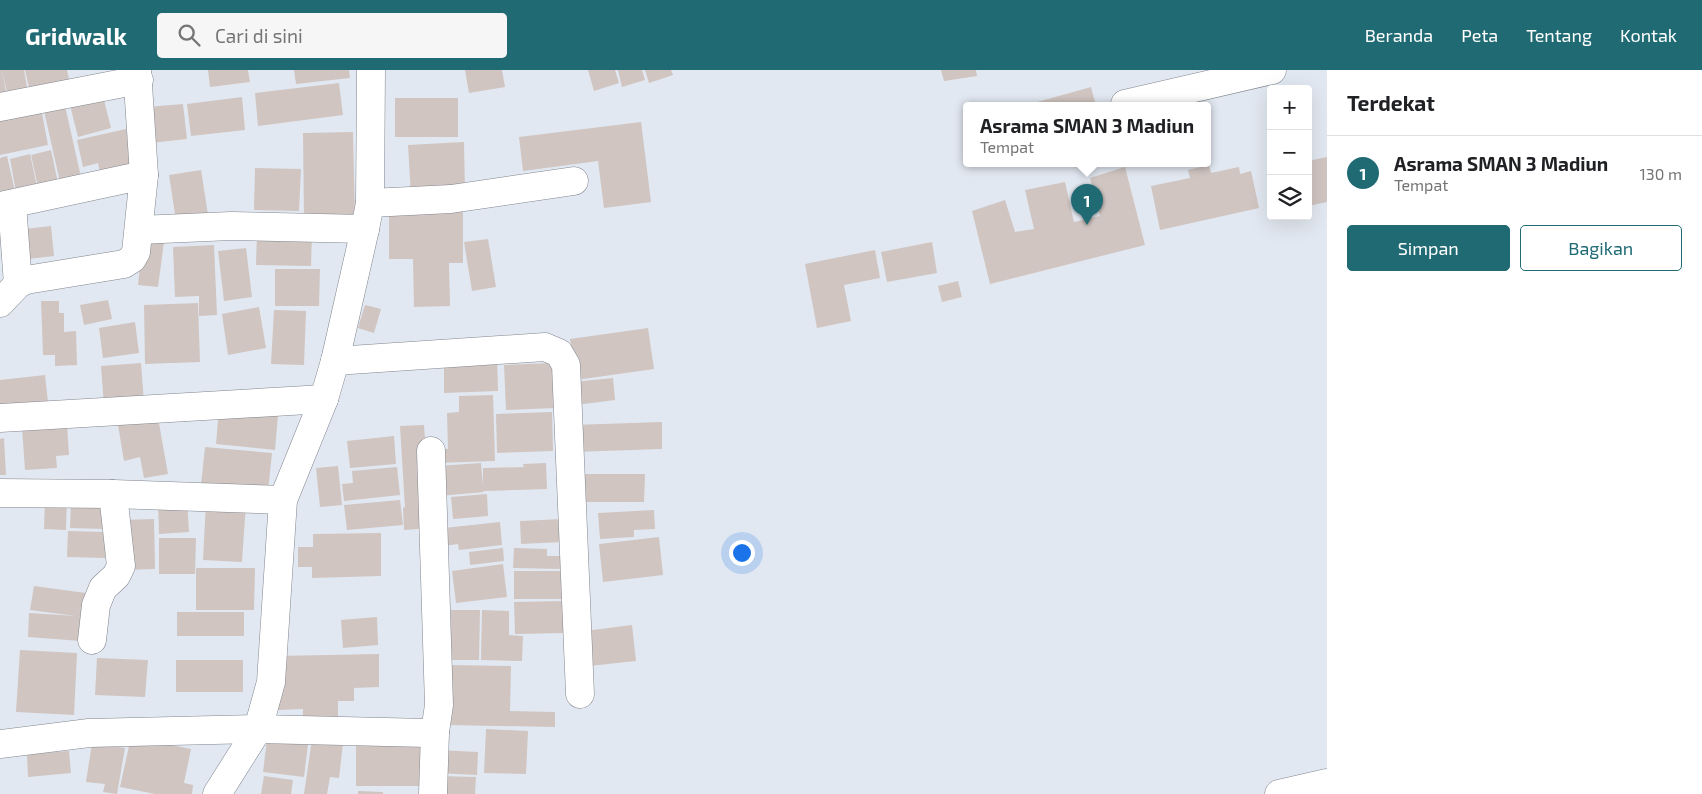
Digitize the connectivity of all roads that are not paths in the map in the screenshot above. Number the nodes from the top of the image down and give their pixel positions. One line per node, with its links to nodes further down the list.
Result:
1 (371, 70): 9 (street)
2 (1272, 70): 4 (street)
3 (138, 75): 6 (street); 7 (street)
4 (1225, 75): 5 (street)
5 (1132, 102)
6 (0, 107)
7 (144, 175): 10 (street); 12 (street)
8 (574, 181): 9 (street)
9 (370, 203): 11 (street)
10 (6, 205): 13 (street)
11 (365, 229): 12 (street); 15 (street)
12 (138, 230): 13 (street)
13 (18, 284): 14 (street)
14 (0, 303)
15 (335, 361): 16 (street); 23 (street)
16 (324, 399): 17 (street); 21 (street)
17 (0, 418)
18 (430, 451): 25 (street)
19 (0, 493): 20 (street)
20 (113, 494): 21 (street); 22 (street)
21 (283, 500): 24 (street)
22 (92, 640)
23 (580, 694)
24 (258, 729): 25 (street); 26 (street); 28 (street)
25 (435, 732): 29 (street)
26 (0, 744)
27 (1327, 783): 30 (street)
28 (217, 794)
29 (433, 794)
30 (1279, 794)

